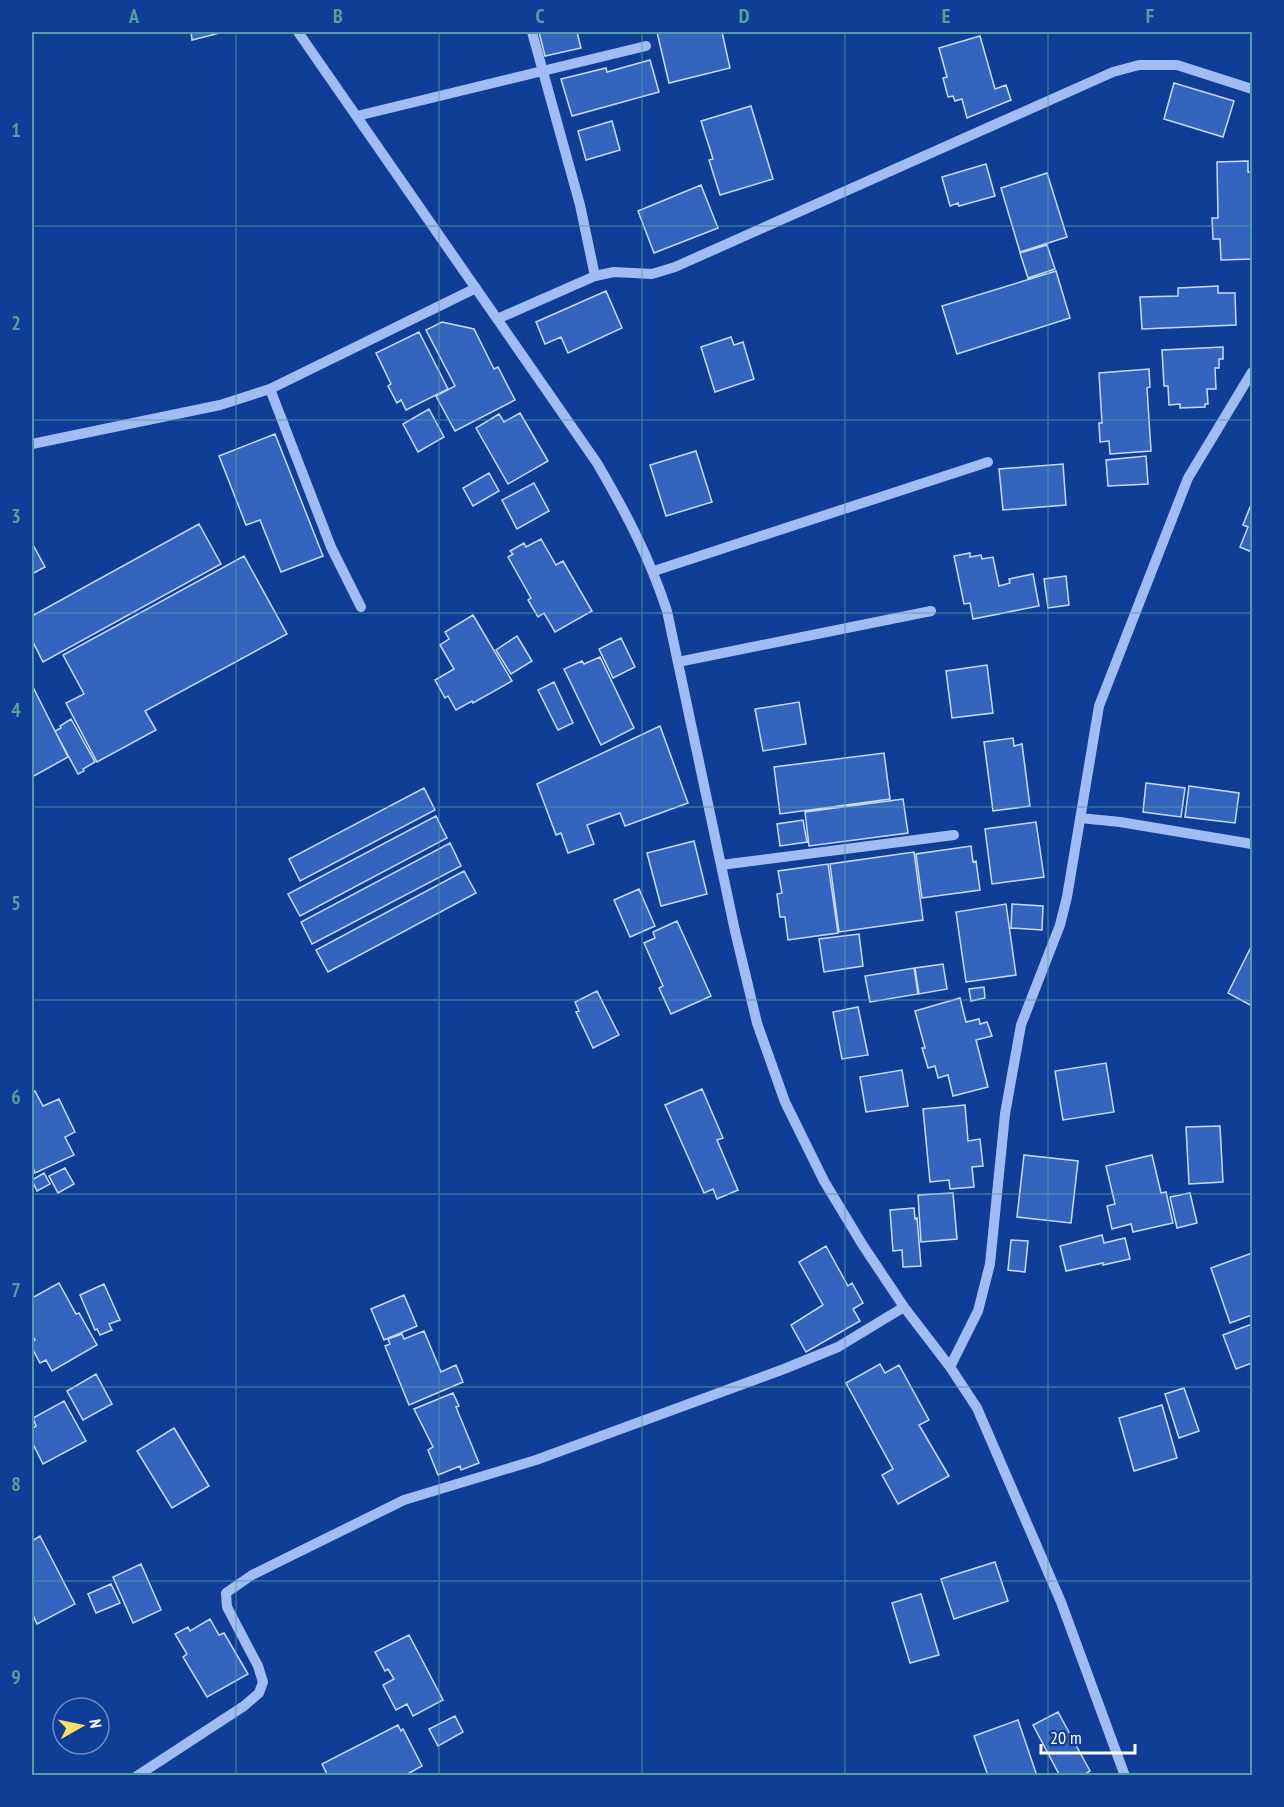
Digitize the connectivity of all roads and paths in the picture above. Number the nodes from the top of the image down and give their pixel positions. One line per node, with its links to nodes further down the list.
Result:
1 (298, 32): 6 (street)
2 (532, 32): 4 (street)
3 (646, 46): 4 (street)
4 (544, 72): 6 (street); 7 (street)
5 (1252, 89): 7 (street)
6 (357, 116): 8 (street)
7 (595, 276): 9 (street)
8 (476, 288): 9 (street); 11 (street)
9 (497, 319): 14 (street)
10 (1252, 372): 18 (street)
11 (270, 389): 12 (street); 15 (street)
12 (32, 444)
13 (988, 462): 14 (street)
14 (654, 571): 17 (street)
15 (361, 607)
16 (932, 611): 17 (street)
17 (678, 662): 21 (street)
18 (1080, 818): 20 (street); 23 (street)
19 (954, 835): 21 (street)
20 (1252, 844)
21 (721, 865): 22 (street)
22 (904, 1307): 23 (street); 24 (street)
23 (950, 1367): 25 (street)
24 (137, 1776)
25 (1125, 1776)

